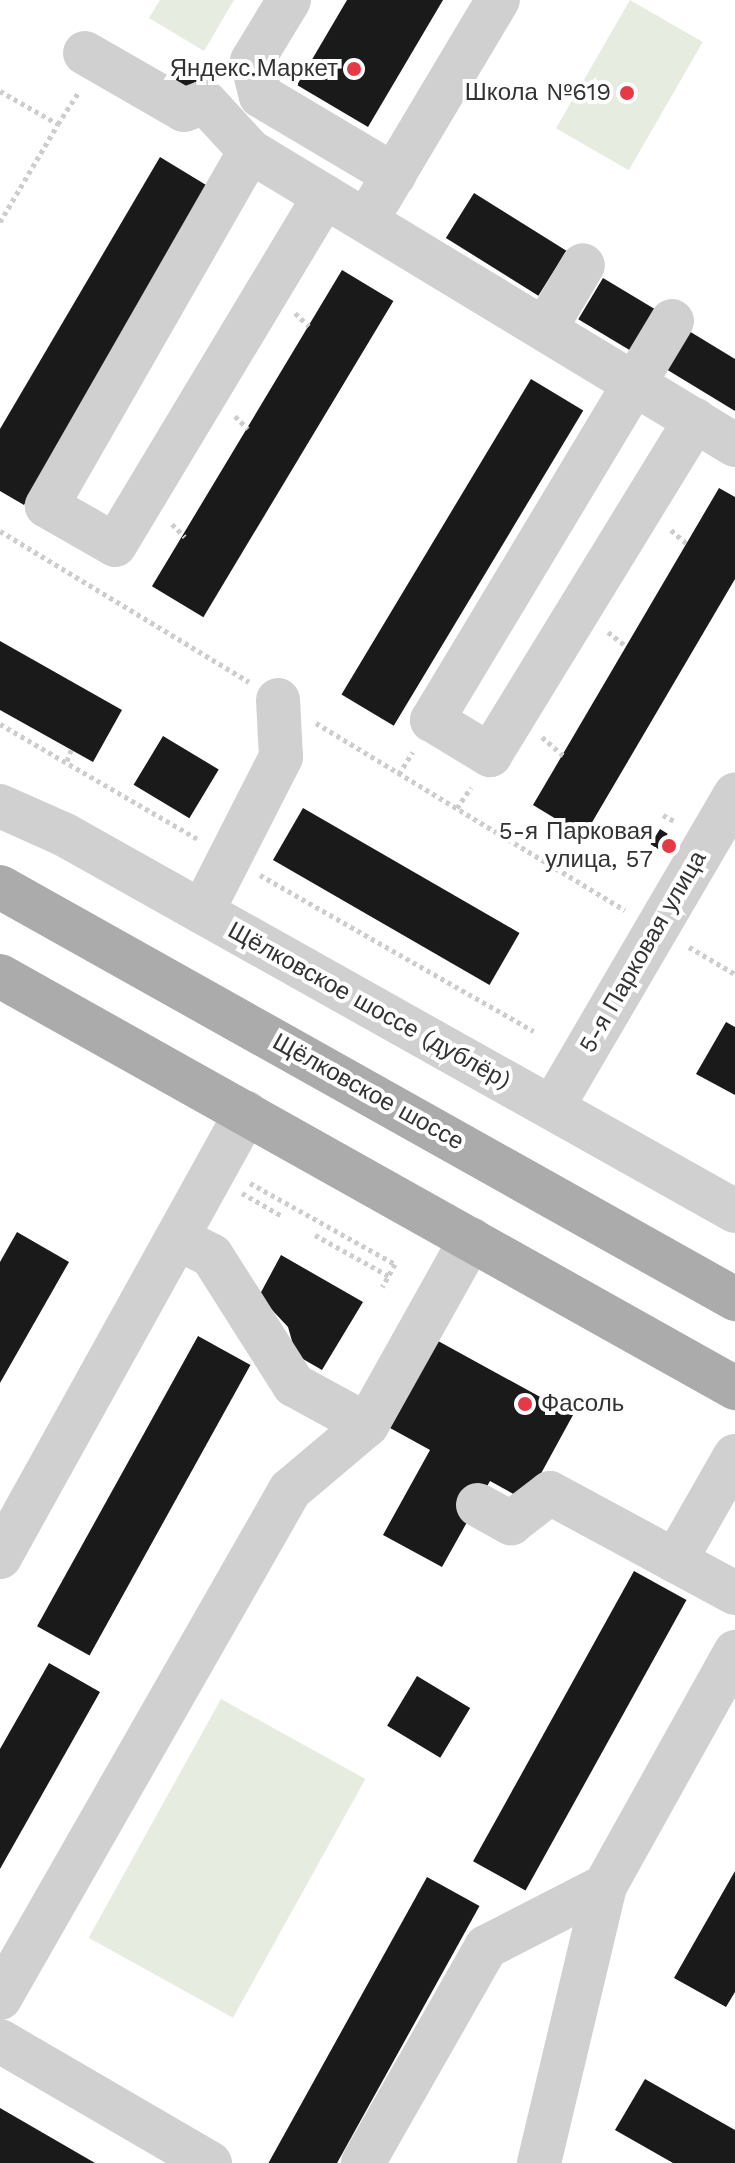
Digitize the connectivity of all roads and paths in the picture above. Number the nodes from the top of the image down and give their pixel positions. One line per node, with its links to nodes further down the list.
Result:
1 (289, 0): 7 (street)
2 (498, 0): 7 (street)
3 (92, 57): 5 (path); 6 (street)
4 (0, 91): 5 (path)
5 (58, 124): 9 (path)
6 (250, 151): 8 (street); 8 (street)
7 (394, 175): 10 (street)
8 (325, 196): 10 (street)
9 (0, 222)
10 (365, 222): 13 (street)
11 (583, 265): 13 (street)
12 (672, 321): 14 (street)
13 (545, 329): 14 (street)
14 (637, 384): 15 (street); 15 (street)
15 (695, 420): 16 (street)
16 (734, 442)
17 (278, 700): 25 (street)
18 (0, 724): 20 (path)
19 (71, 750): 20 (path)
20 (67, 761): 25 (path)
21 (471, 787): 24 (path)
22 (735, 795): 28 (street, 5-я Парковая улица)
23 (0, 806): 27 (street, Щёлковское шоссе (дублёр))
24 (457, 808)
25 (232, 859): 27 (street); 31 (path)
26 (0, 887): 43 (main road, Щёлковское шоссе)
27 (202, 912): 32 (street, Щёлковское шоссе (дублёр))
28 (656, 929): 29 (path); 32 (street, 5-я Парковая улица)
29 (735, 974)
30 (0, 976): 33 (main road)
31 (534, 1031)
32 (552, 1108): 36 (street, Щёлковское шоссе (дублёр))
33 (246, 1113): 39 (street); 40 (main road)
34 (243, 1179): 41 (path)
35 (238, 1191): 37 (path)
36 (735, 1211)
37 (282, 1216)
38 (315, 1235): 41 (path)
39 (177, 1238): 45 (street); 48 (street)
40 (471, 1239): 44 (main road); 45 (street)
41 (389, 1276): 42 (path)
42 (382, 1287)
43 (735, 1299)
44 (735, 1388)
45 (367, 1425): 53 (street)
46 (735, 1456): 49 (street)
47 (478, 1505): 49 (street)
48 (0, 1557)
49 (675, 1561): 50 (street)
50 (735, 1593)
51 (735, 1652): 52 (street)
52 (605, 1886): 56 (street); 57 (street)
53 (0, 1998)
54 (0, 2041): 55 (street)
55 (210, 2163)
56 (363, 2163)
57 (539, 2163)

